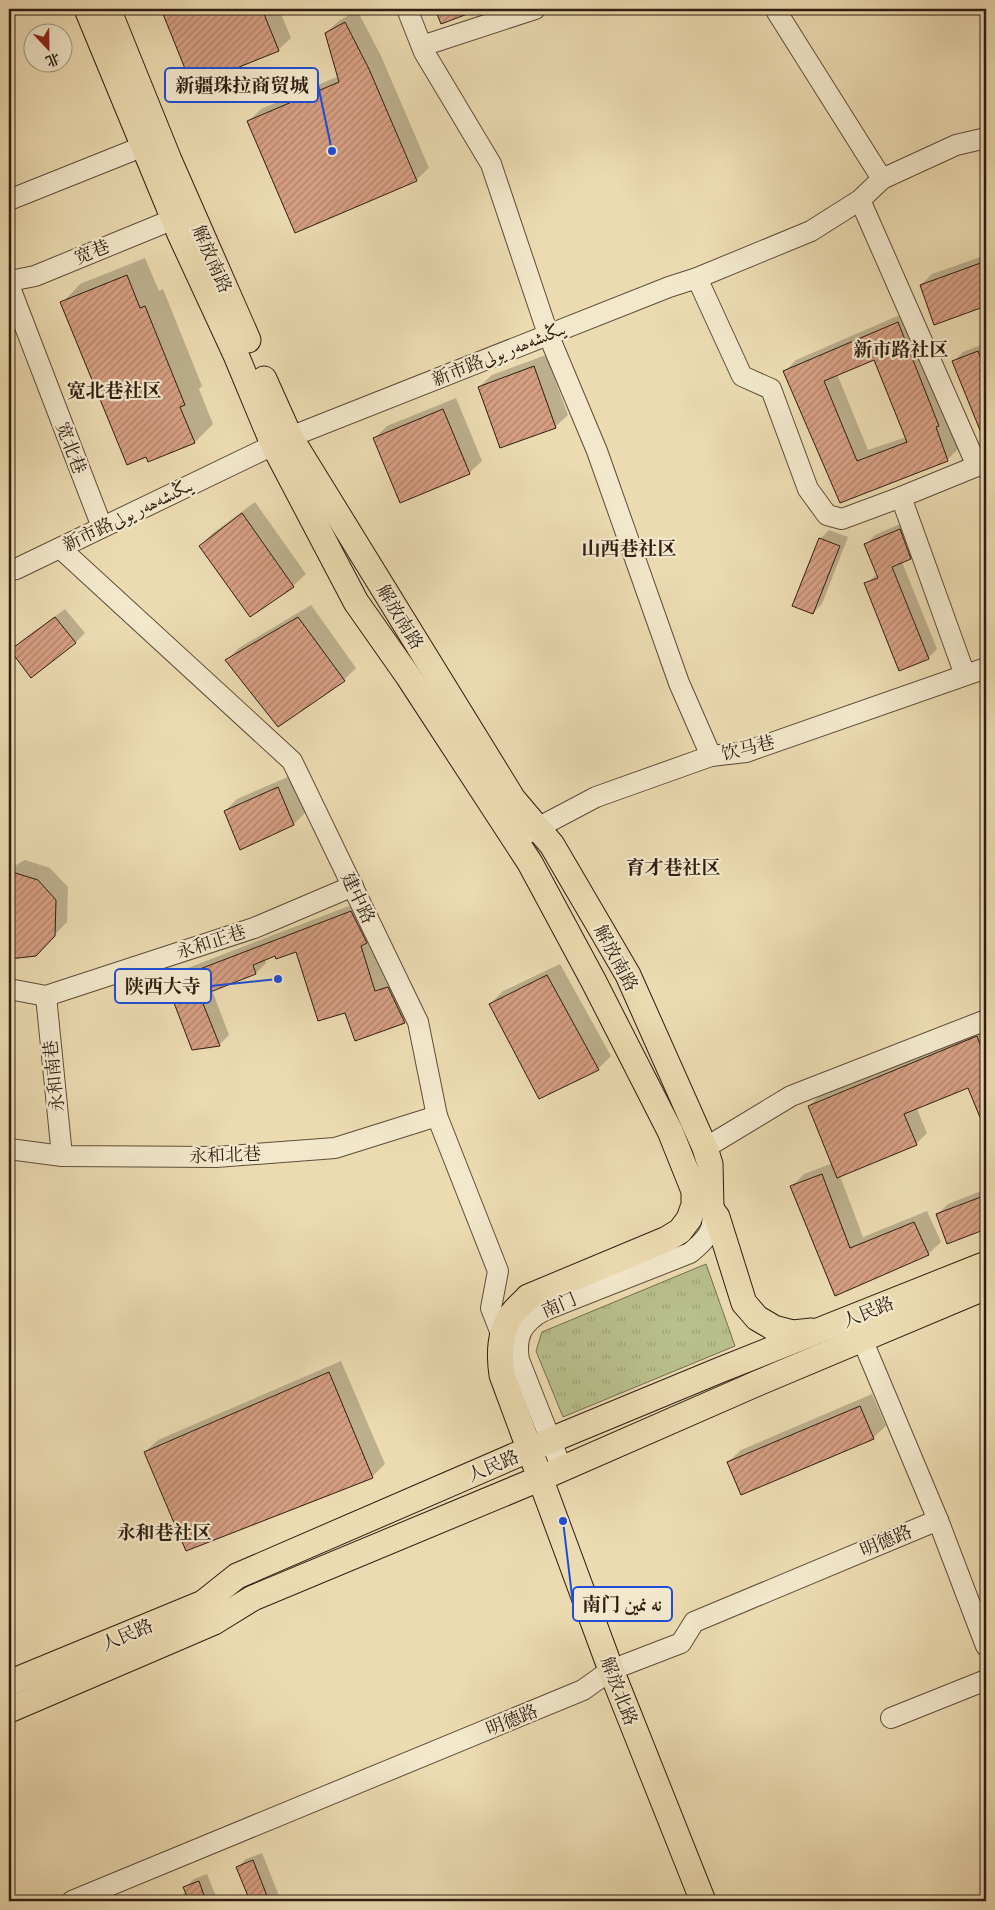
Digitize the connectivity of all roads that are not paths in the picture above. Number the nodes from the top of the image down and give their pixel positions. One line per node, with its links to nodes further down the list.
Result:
1 (87, 9): 8 (main road, 解放南路)
2 (108, 9): 17 (main road, 解放南路)
3 (407, 9): 6 (street)
4 (535, 9): 6 (street)
5 (775, 9): 9 (street)
6 (422, 46): 16 (street)
7 (986, 138): 9 (street, 新市路يىڭىشەھەر يولى)
8 (144, 146): 10 (street); 12 (main road, 解放南路)
9 (882, 179): 11 (street, 新市路يىڭىشەھەر يولى)
10 (9, 200)
11 (860, 200): 13 (street, 新市路يىڭىشەھەر يولى); 18 (street)
12 (174, 219): 14 (street, 宽巷); 17 (main road, 解放南路)
13 (697, 278): 16 (street, 新市路يىڭىشەھەر يولى); 19 (street)
14 (9, 280)
15 (9, 285): 20 (street, 宽北巷)
16 (548, 334): 17 (street, 新市路يىڭىشەھەر يولى); 25 (street)
17 (282, 441): 20 (street, 新市路يىڭىشەھەر يولى); 26 (main road, 解放南路); 27 (main road, 解放南路)
18 (981, 464): 19 (street)
19 (901, 497): 24 (street)
20 (102, 527): 21 (street, 新市路يىڭىشەھەر يولى)
21 (60, 548): 22 (street, 新市路يىڭىشەھەر يولى); 28 (street, 建中路)
22 (9, 570)
23 (986, 668): 24 (street, 饮马巷)
24 (965, 675): 25 (street, 饮马巷)
25 (711, 756): 26 (street, 饮马巷)
26 (538, 828): 27 (street, 饮马巷); 33 (main road, 解放南路)
27 (515, 840): 36 (main road, 解放南路)
28 (353, 886): 30 (street, 永和正巷); 32 (street, 建中路)
29 (9, 989): 30 (street, 永和正巷)
30 (46, 996): 35 (street, 永和南巷)
31 (986, 1020): 33 (street)
32 (437, 1116): 35 (street, 永和北巷); 42 (street, 建中路)
33 (705, 1148): 37 (main road, 解放南路)
34 (9, 1149): 35 (street, 永和北巷)
35 (62, 1156)
36 (688, 1177): 37 (main road, 解放南路); 38 (main road, 解放南路)
37 (710, 1208): 38 (main road); 41 (main road, 解放南路); 44 (street, 南门)
38 (667, 1239): 42 (main road, 解放南路)
39 (986, 1264): 41 (main road, 人民路)
40 (986, 1287): 43 (main road, 人民路)
41 (831, 1326): 44 (main road, 人民路)
42 (502, 1336): 44 (main road, 解放南路)
43 (862, 1339): 45 (main road, 人民路); 46 (street)
44 (541, 1445): 45 (main road, 解放北路); 50 (main road, 人民路)
45 (552, 1474): 48 (main road, 解放北路); 51 (main road, 人民路)
46 (938, 1520): 47 (street); 48 (street, 明德路)
47 (986, 1646)
48 (611, 1670): 53 (street, 明德路); 54 (main road, 解放北路)
49 (986, 1680): 52 (street)
50 (9, 1684)
51 (9, 1710)
52 (891, 1718)
53 (72, 1901)
54 (702, 1901)

